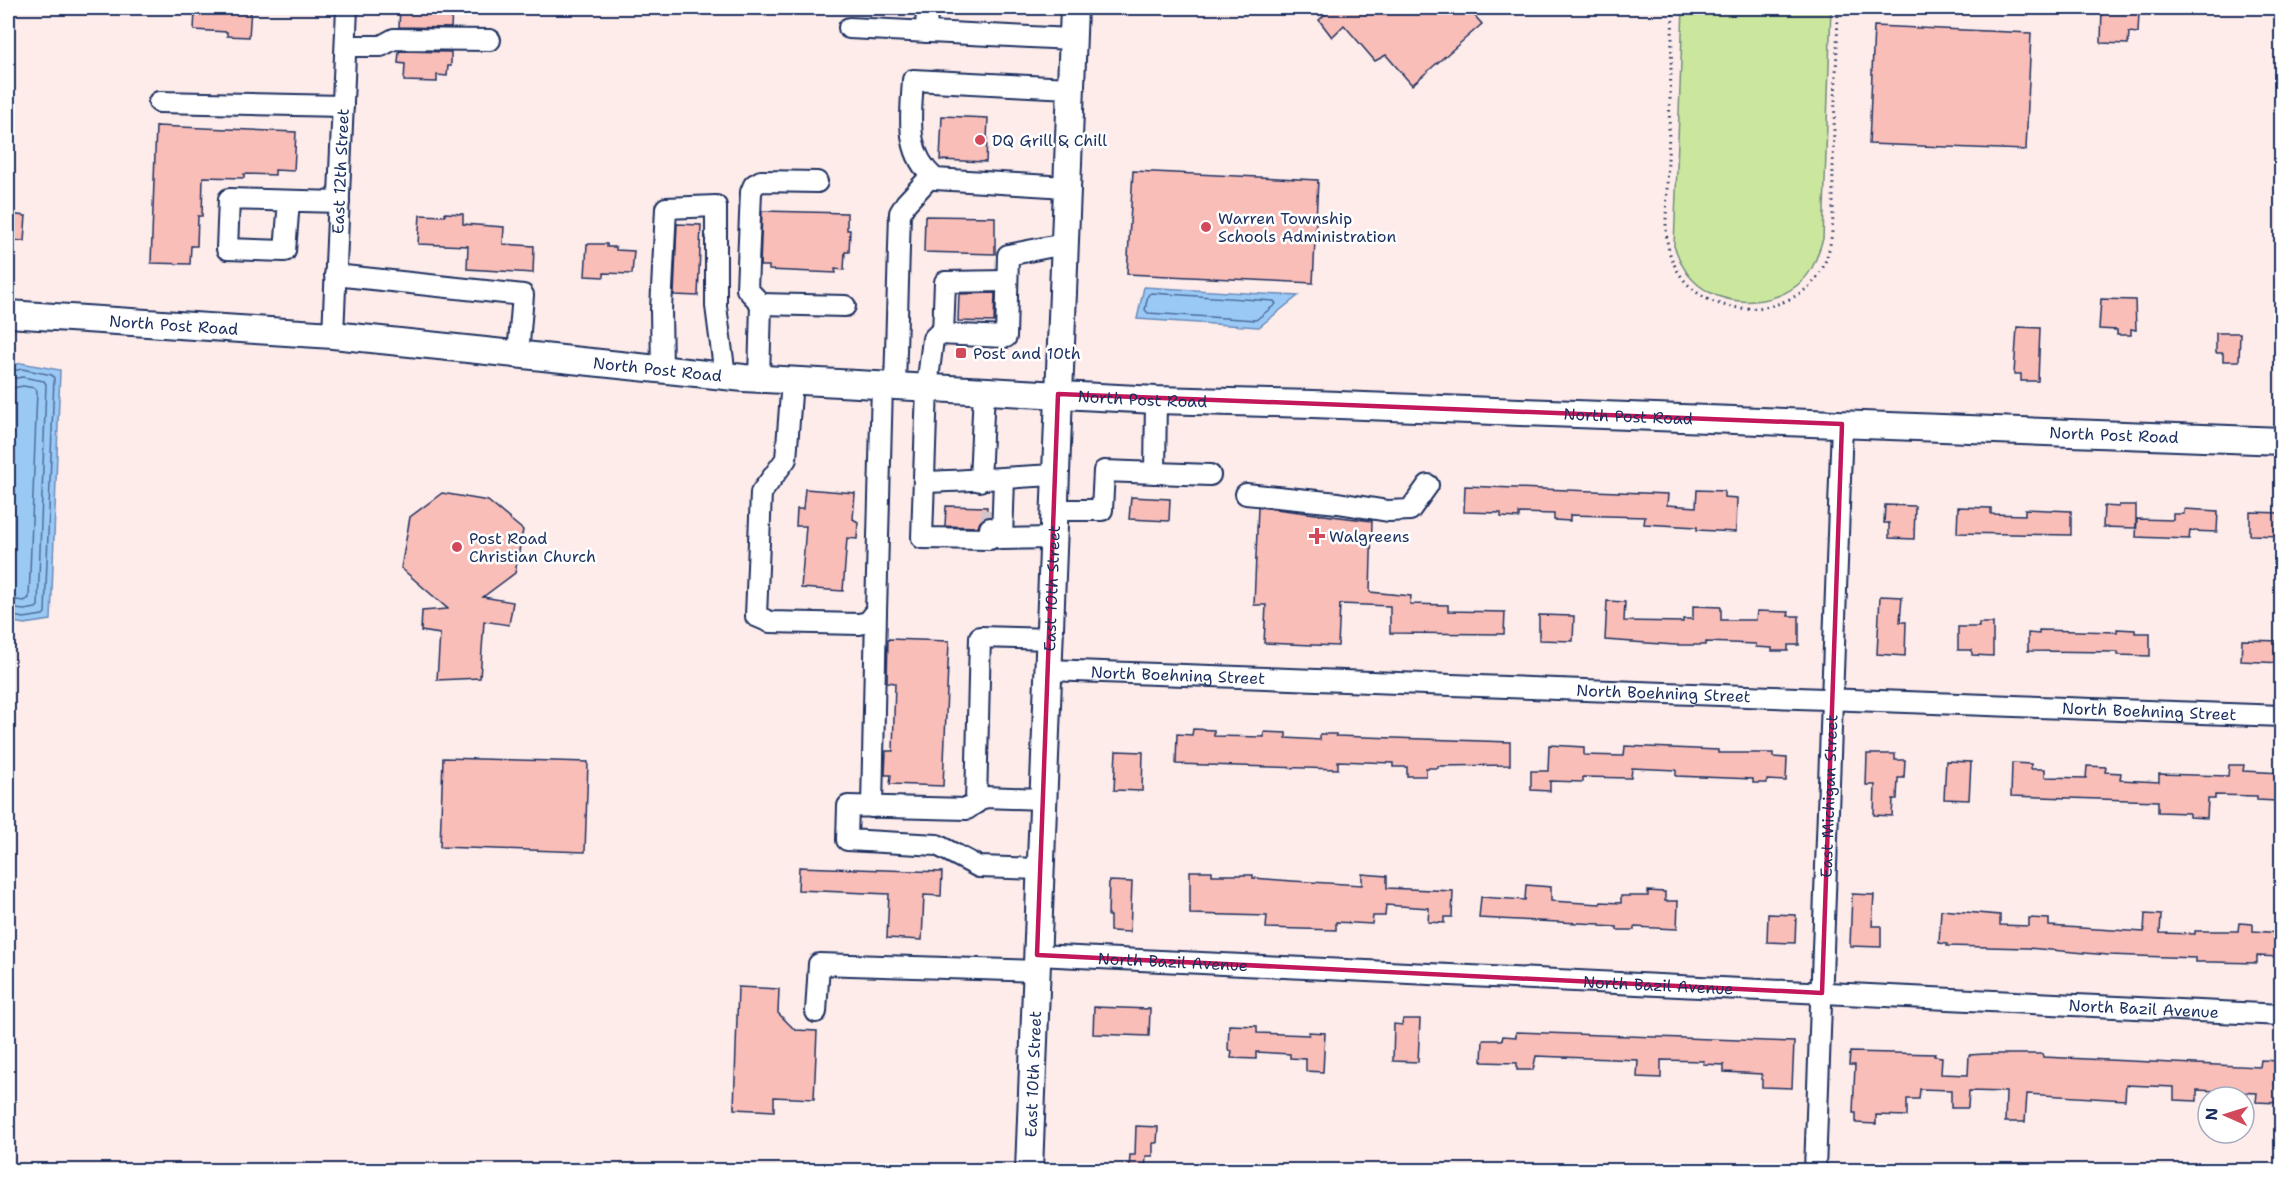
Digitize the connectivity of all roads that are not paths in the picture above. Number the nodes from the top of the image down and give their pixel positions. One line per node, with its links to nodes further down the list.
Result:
1 (347, 8): 8 (street, East 12th Street)
2 (927, 8): 5 (street)
3 (1074, 8): 6 (main road, East 10th Street)
4 (849, 28): 5 (street)
5 (926, 32): 6 (street)
6 (1072, 39): 9 (main road, East 10th Street)
7 (490, 40): 8 (street)
8 (346, 46): 11 (street, East 12th Street)
9 (1070, 88): 12 (street); 14 (main road, East 10th Street)
10 (159, 102): 11 (street)
11 (343, 106): 16 (street, East 12th Street)
12 (931, 176): 14 (street); 30 (street)
13 (817, 182): 20 (street)
14 (1066, 187): 17 (main road, East 10th Street)
15 (290, 201): 16 (street)
16 (339, 202): 18 (street, East 12th Street)
17 (1064, 244): 19 (street); 33 (main road, East 10th Street)
18 (335, 275): 24 (street, East 12th Street); 25 (street)
19 (1008, 281): 23 (street); 23 (street)
20 (761, 304): 21 (street); 28 (street)
21 (844, 306)
22 (8, 314): 24 (main road, North Post Road)
23 (943, 334): 31 (street)
24 (333, 335): 25 (main road, North Post Road)
25 (518, 355): 26 (main road, North Post Road)
26 (662, 369): 27 (main road, North Post Road); 27 (street)
27 (725, 376): 28 (main road, North Post Road)
28 (759, 379): 29 (main road, North Post Road)
29 (792, 381): 30 (main road, North Post Road); 47 (street)
30 (888, 385): 31 (main road, North Post Road); 47 (street)
31 (927, 387): 32 (main road, North Post Road); 41 (street)
32 (984, 390): 33 (main road, North Post Road); 40 (street)
33 (1058, 394): 34 (main road, North Post Road); 38 (main road, East 10th Street)
34 (1156, 400): 35 (main road, North Post Road); 37 (street)
35 (1842, 424): 36 (main road, North Post Road); 50 (street, East Michigan Street)
36 (2282, 441)
37 (1155, 473): 39 (street); 44 (street)
38 (1055, 475): 40 (street); 44 (main road, East 10th Street)
39 (1210, 476)
40 (992, 480): 41 (street); 45 (street); 45 (street)
41 (924, 482): 45 (street)
42 (1428, 485): 43 (street)
43 (1245, 494)
44 (1054, 510): 46 (main road, East 10th Street)
45 (993, 529): 46 (street)
46 (1053, 538): 48 (main road, East 10th Street)
47 (876, 612): 54 (street)
48 (1048, 639): 49 (main road, East 10th Street); 53 (street)
49 (1047, 670): 50 (street, North Boehning Street); 52 (main road, East 10th Street)
50 (1833, 701): 51 (street, North Boehning Street); 57 (street, East Michigan Street)
51 (2282, 716)
52 (1042, 799): 53 (street); 55 (main road, East 10th Street)
53 (976, 803): 54 (street)
54 (872, 807): 55 (street)
55 (1040, 870): 56 (main road, East 10th Street)
56 (1037, 963): 57 (street, North Bazil Avenue); 58 (street, North Bazil Avenue); 60 (main road, East 10th Street)
57 (1822, 993): 59 (street, North Bazil Avenue); 61 (street, East Michigan Street)
58 (816, 1012)
59 (2282, 1015)
60 (1029, 1170)
61 (1815, 1170)

